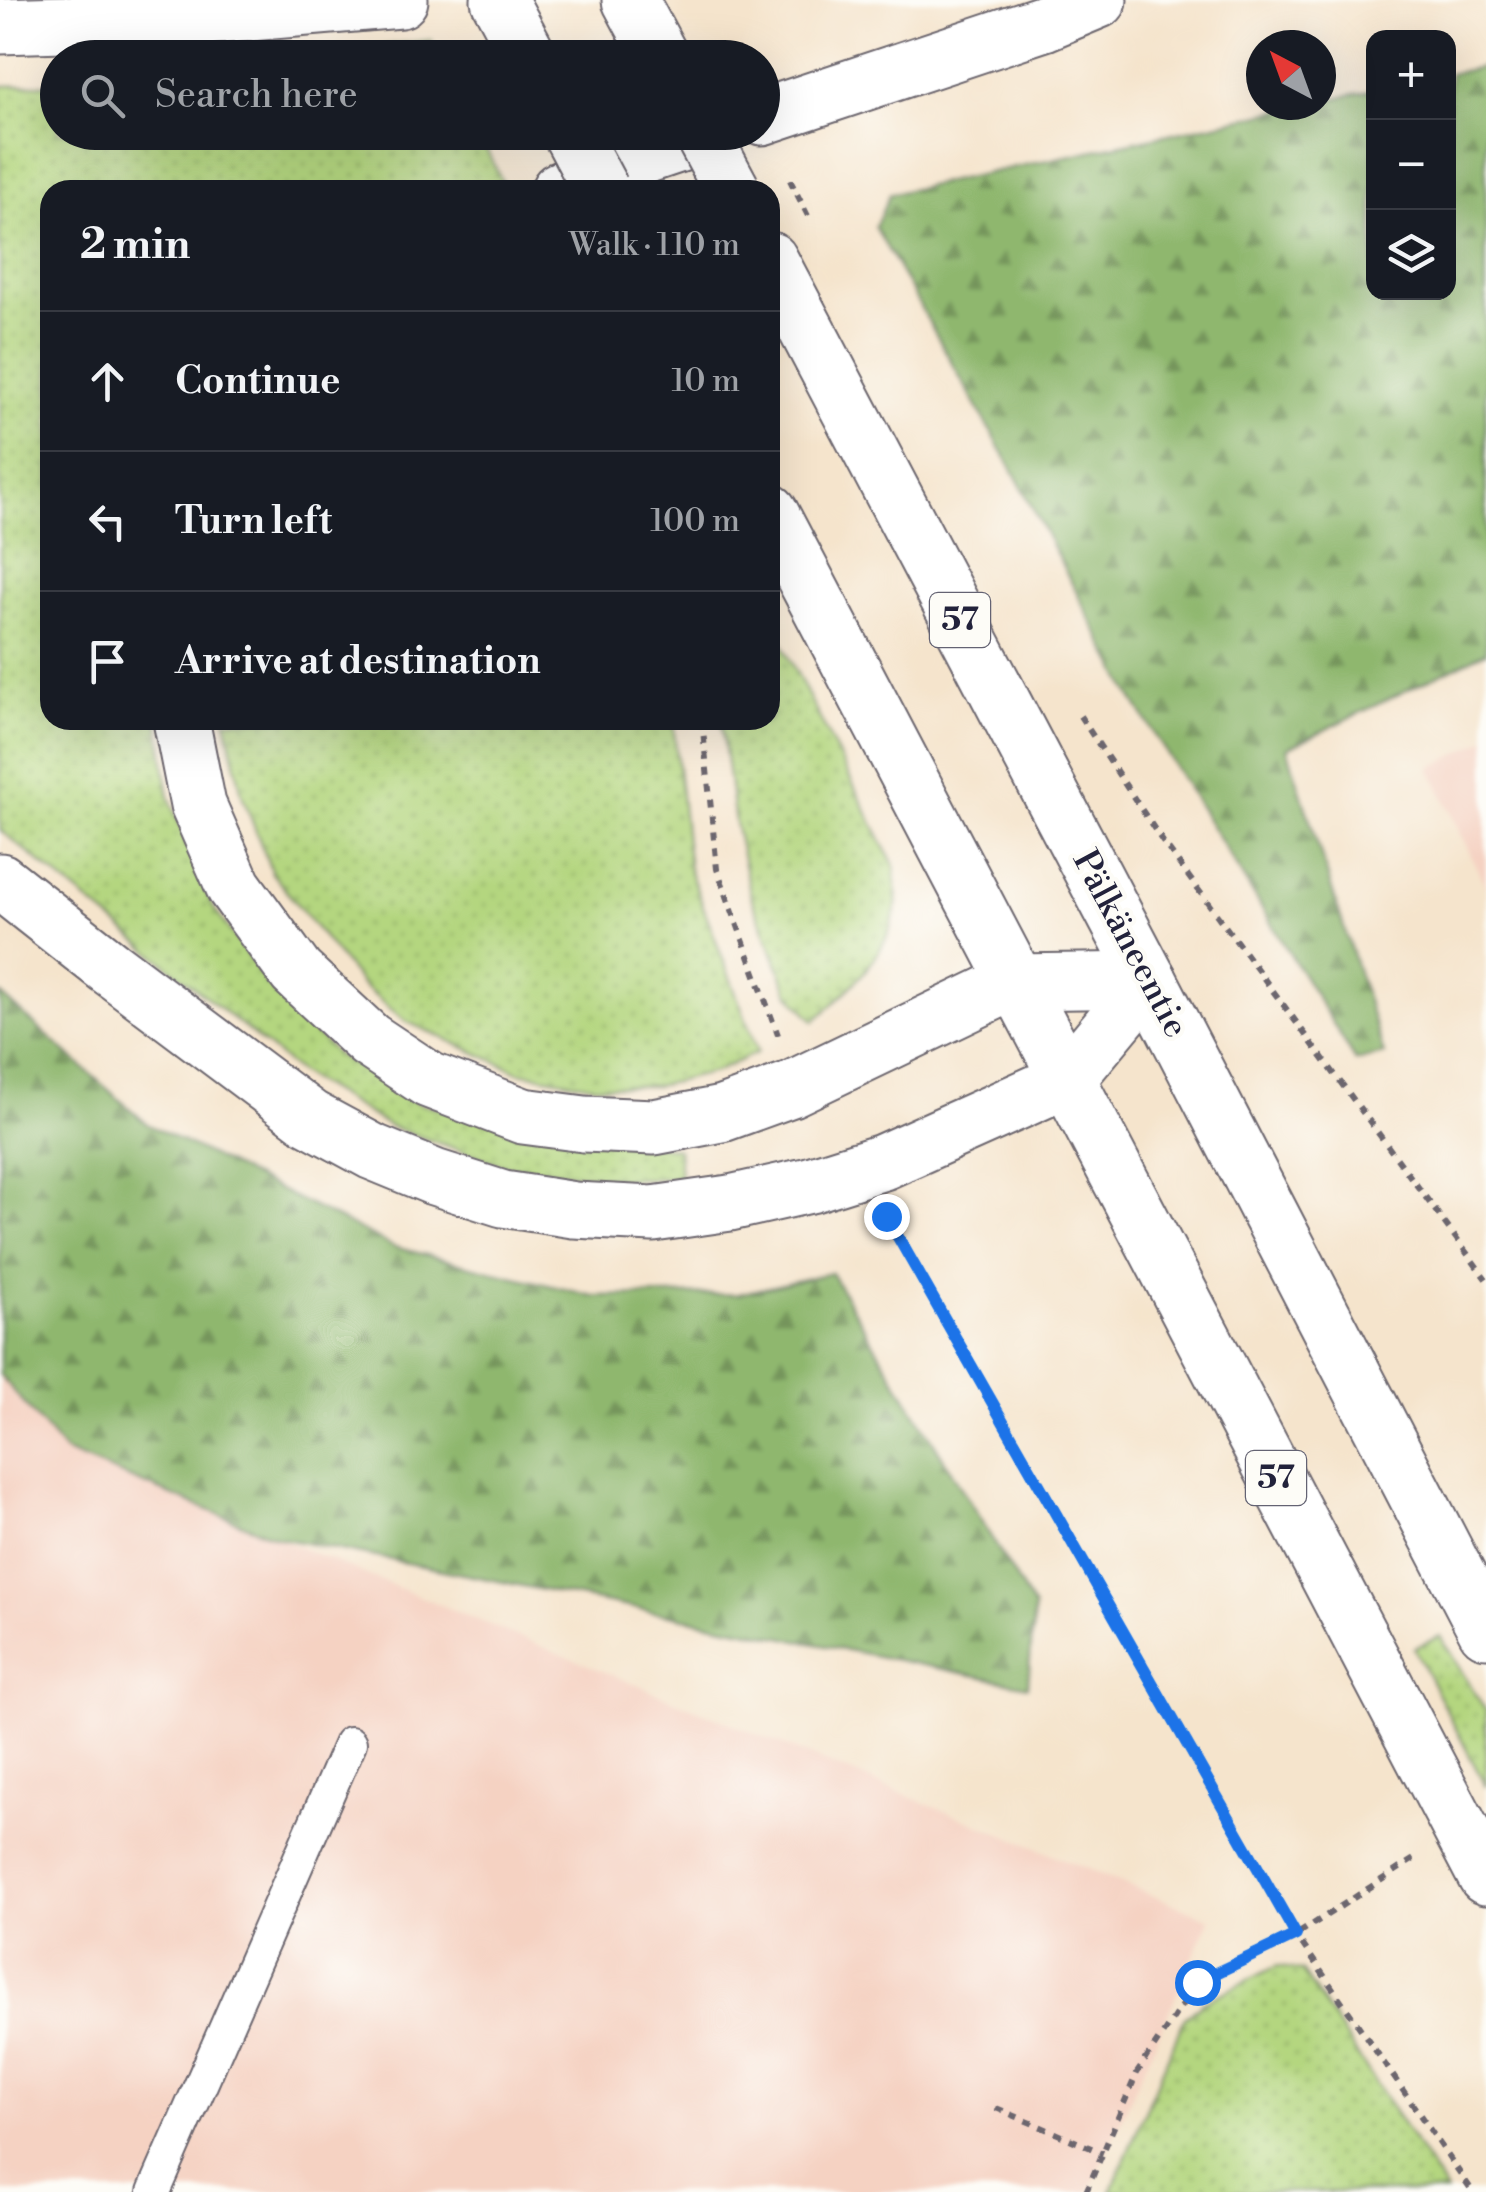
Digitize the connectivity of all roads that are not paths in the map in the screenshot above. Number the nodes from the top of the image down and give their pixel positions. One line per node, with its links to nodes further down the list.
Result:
1 (400, 0): 5 (main road)
2 (499, 0): 6 (main road)
3 (630, 0): 7 (main road)
4 (1099, 0): 8 (main road)
5 (0, 26)
6 (520, 40)
7 (651, 40)
8 (780, 111)
9 (580, 150): 13 (main road, bridge)
10 (662, 150): 12 (main road)
11 (711, 150): 14 (main road, bridge)
12 (581, 180)
13 (596, 180)
14 (727, 180)
15 (780, 279): 19 (main road, Pälkäneentie / 57)
16 (780, 531): 20 (main road, 57)
17 (183, 730): 20 (main road)
18 (0, 881): 21 (main road)
19 (1149, 980): 20 (main road); 21 (main road); 22 (main road, Pälkäneentie / 57)
20 (1014, 982): 21 (main road, 57)
21 (1066, 1080): 24 (main road, 57)
22 (1486, 1630)
23 (350, 1742): 25 (lane)
24 (1486, 1877)
25 (154, 2192)

